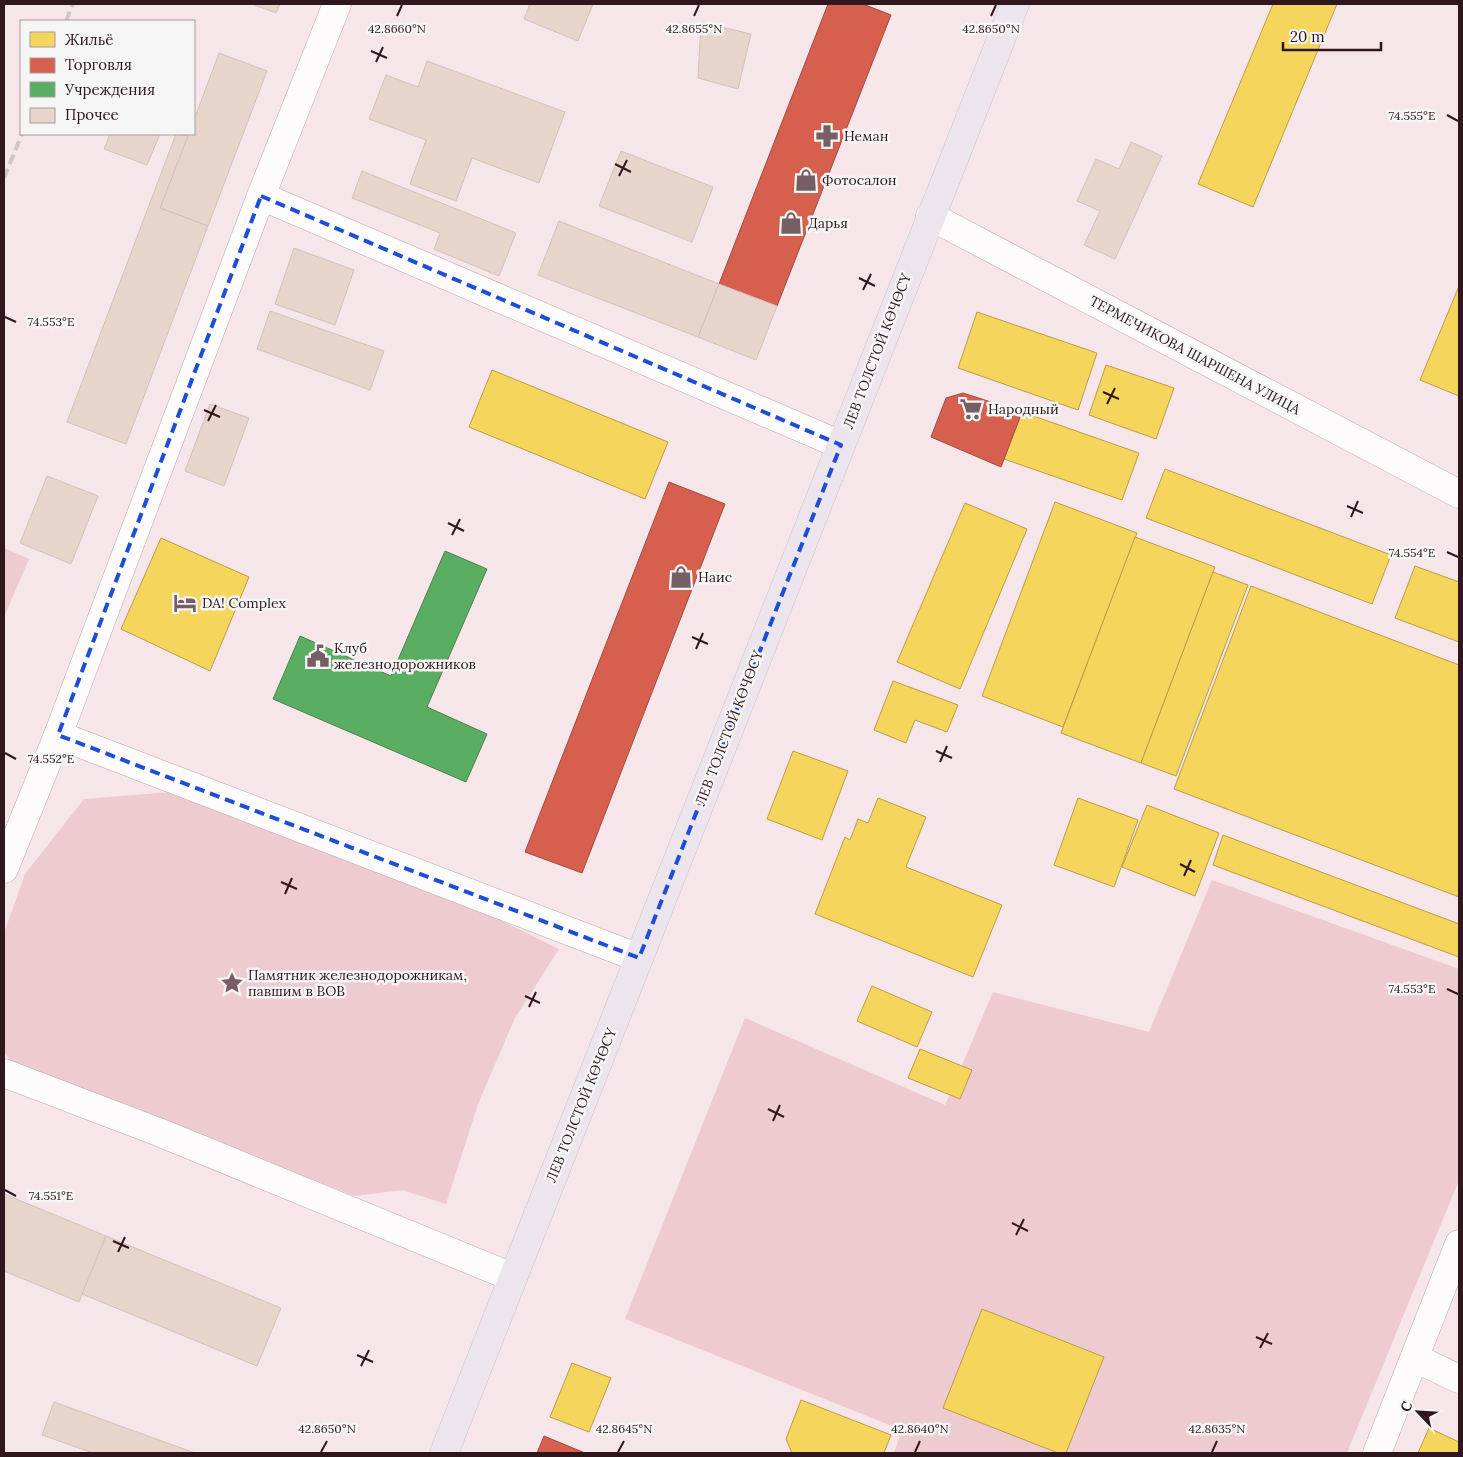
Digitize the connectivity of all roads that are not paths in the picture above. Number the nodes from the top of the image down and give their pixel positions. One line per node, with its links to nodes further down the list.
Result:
1 (337, 4): 3 (street)
2 (1015, 4): 4 (main road, ЛЕВ ТОЛСТОЙ КӨЧӨСҮ)
3 (261, 196): 5 (street); 7 (street)
4 (930, 216): 5 (main road, ЛЕВ ТОЛСТОЙ КӨЧӨСҮ); 6 (street, ТЕРМЕЧИКОВА ШАРШЕНА УЛИЦА)
5 (841, 445): 9 (main road, ЛЕВ ТОЛСТОЙ КӨЧӨСҮ)
6 (1459, 494)
7 (58, 736): 8 (street); 9 (street)
8 (4, 869)
9 (639, 958): 12 (main road, ЛЕВ ТОЛСТОЙ КӨЧӨСҮ)
10 (4, 1073): 12 (street)
11 (1459, 1244): 13 (street)
12 (512, 1277): 15 (main road, ЛЕВ ТОЛСТОЙ КӨЧӨСҮ)
13 (1416, 1358): 14 (street); 16 (street)
14 (1459, 1379)
15 (444, 1453)
16 (1377, 1453)

